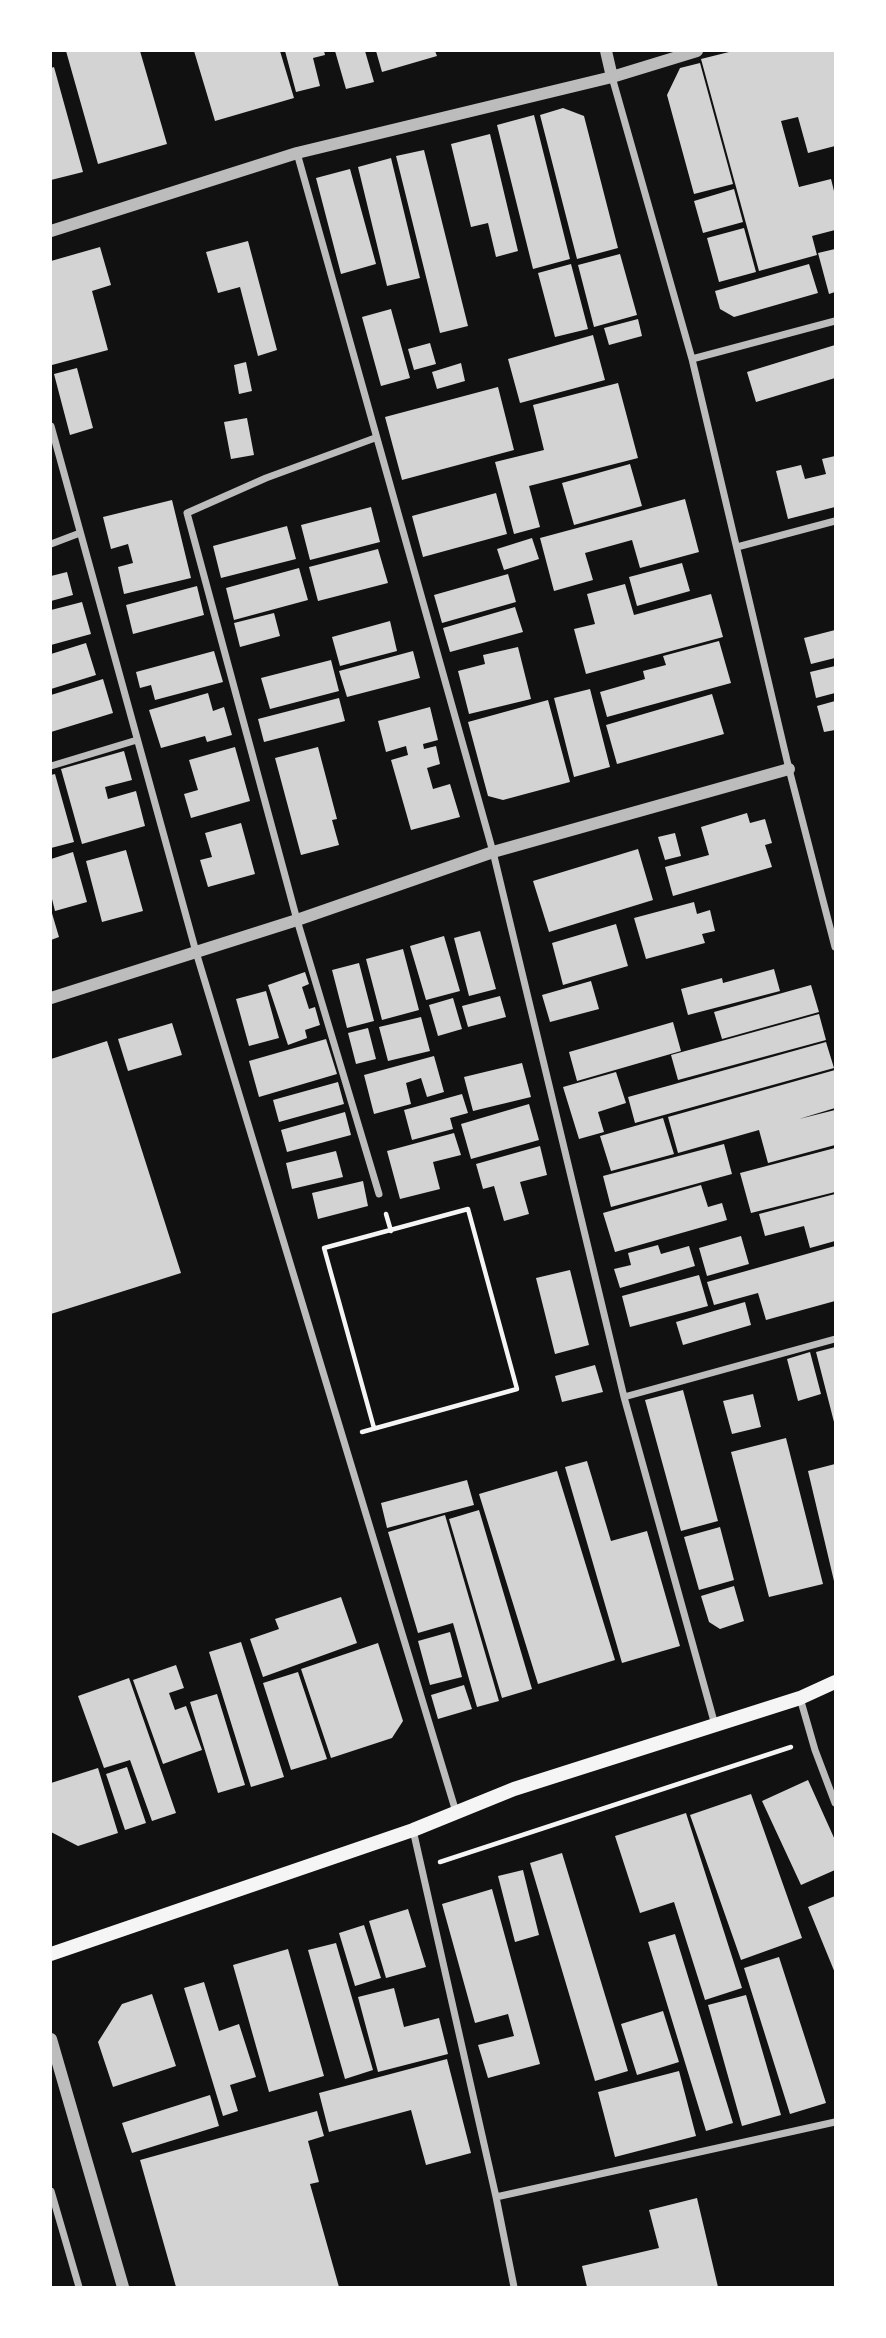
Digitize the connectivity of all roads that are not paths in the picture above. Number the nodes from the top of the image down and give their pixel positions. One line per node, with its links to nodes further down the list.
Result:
1 (606, 51): 3 (street)
2 (697, 51): 3 (street)
3 (612, 77): 4 (street); 7 (street)
4 (297, 153): 5 (street); 9 (street)
5 (51, 231)
6 (835, 321): 7 (street)
7 (692, 359): 13 (street)
8 (51, 426): 11 (street)
9 (375, 438): 17 (street); 18 (street)
10 (835, 522): 13 (street)
11 (80, 533): 12 (street); 14 (street)
12 (51, 544)
13 (737, 547): 16 (street)
14 (137, 740): 15 (street); 20 (street)
15 (51, 766)
16 (789, 769): 17 (street); 19 (street)
17 (493, 852): 18 (street); 24 (street)
18 (297, 919): 20 (street); 22 (street)
19 (835, 947)
20 (195, 952): 21 (street); 29 (street)
21 (51, 998)
22 (379, 1194)
23 (835, 1339): 24 (street)
24 (624, 1397): 27 (street)
25 (835, 1682): 26 (main road)
26 (800, 1698): 27 (main road); 28 (street)
27 (715, 1724): 29 (main road)
28 (835, 1803)
29 (456, 1812): 30 (main road)
30 (412, 1830): 31 (main road); 35 (street)
31 (51, 1954)
32 (51, 2039): 37 (street)
33 (835, 2122): 35 (street)
34 (51, 2191): 36 (street)
35 (496, 2197): 38 (street)
36 (79, 2287)
37 (123, 2287)
38 (514, 2287)

